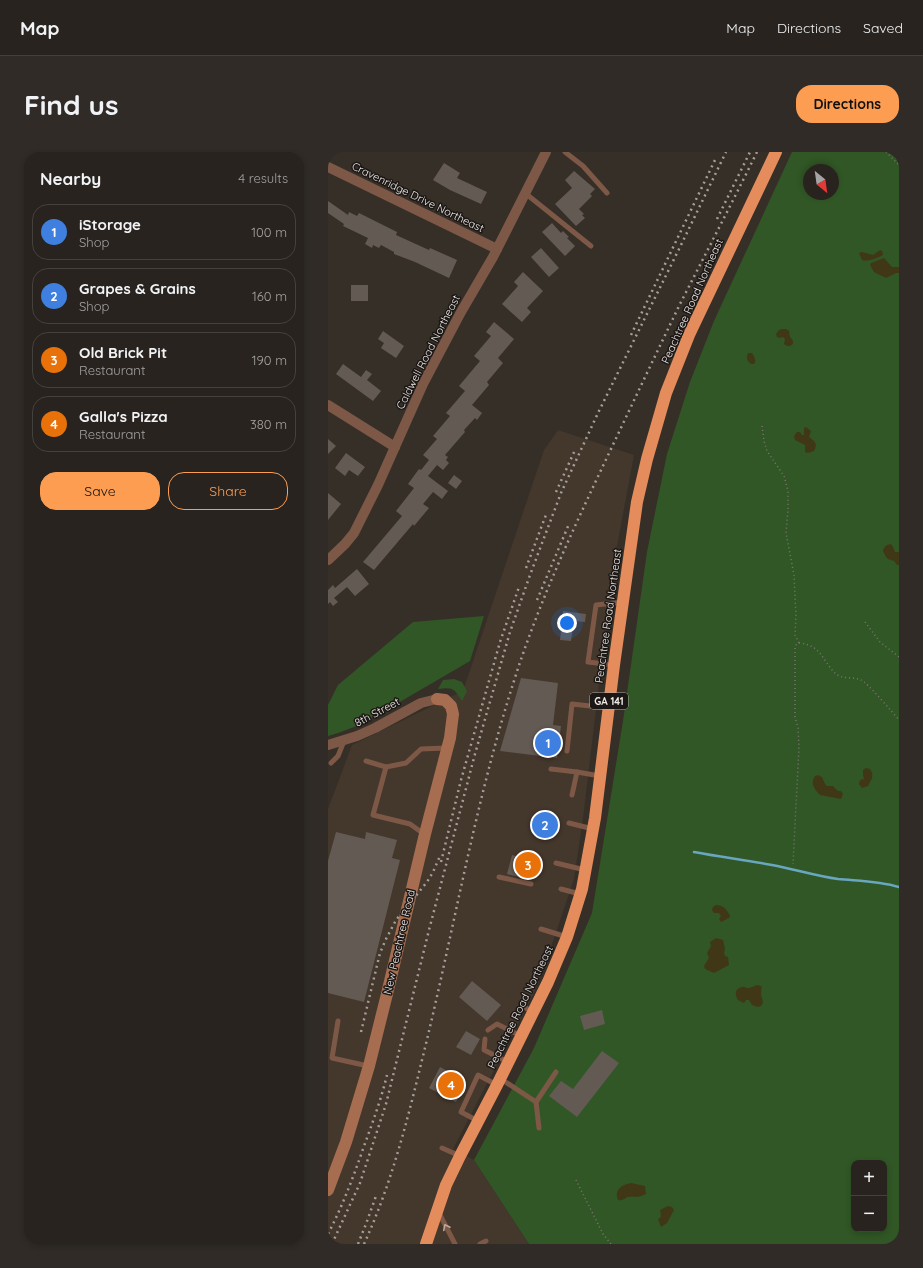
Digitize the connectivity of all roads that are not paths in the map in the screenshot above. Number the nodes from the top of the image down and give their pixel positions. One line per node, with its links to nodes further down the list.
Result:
1 (546, 152): 5 (street, Caldwell Road Northeast)
2 (565, 152): 6 (lane)
3 (776, 152): 12 (highway, Peachtree Road Northeast / GA 141)
4 (328, 167): 8 (street, Cravenridge Drive Northeast)
5 (525, 193): 7 (lane); 8 (street, Caldwell Road Northeast)
6 (607, 193)
7 (591, 246)
8 (497, 249): 10 (street, Caldwell Road Northeast)
9 (328, 404): 10 (street)
10 (395, 447): 11 (street, Caldwell Road Northeast)
11 (328, 560)
12 (623, 602): 13 (highway, Peachtree Road Northeast / GA 141); 13 (lane)
13 (614, 665): 15 (highway, Peachtree Road Northeast / GA 141)
14 (437, 699): 16 (street, 8th Street); 18 (street, New Peachtree Road)
15 (608, 708): 19 (lane); 25 (highway, Peachtree Road Northeast / GA 141)
16 (344, 741): 17 (street, 8th Street); 21 (lane)
17 (328, 745)
18 (447, 748): 22 (lane); 29 (street, New Peachtree Road)
19 (567, 751)
20 (366, 762): 22 (lane)
21 (331, 763)
22 (386, 767): 29 (lane)
23 (551, 769): 24 (lane)
24 (577, 772): 25 (lane); 26 (lane)
25 (600, 776): 28 (highway, Peachtree Road Northeast / GA 141)
26 (572, 796)
27 (569, 824): 28 (lane)
28 (593, 829): 31 (highway, Peachtree Road Northeast / GA 141)
29 (425, 834): 43 (street, New Peachtree Road)
30 (556, 863): 31 (lane)
31 (585, 870): 35 (highway, Peachtree Road Northeast / GA 141)
32 (499, 877): 33 (lane)
33 (531, 884)
34 (561, 889): 35 (lane)
35 (580, 894): 37 (highway, Peachtree Road Northeast / GA 141)
36 (541, 929): 37 (lane)
37 (567, 937): 40 (highway, Peachtree Road Northeast / GA 141)
38 (338, 1021): 43 (lane)
39 (488, 1030): 40 (lane)
40 (522, 1036): 42 (highway, Peachtree Road Northeast / GA 141)
41 (485, 1039): 42 (lane)
42 (508, 1062): 45 (highway, Peachtree Road Northeast / GA 141)
43 (369, 1066): 51 (street, New Peachtree Road)
44 (556, 1072): 46 (lane)
45 (498, 1082): 46 (lane); 47 (highway, Peachtree Road Northeast / GA 141); 47 (lane)
46 (536, 1102): 48 (lane)
47 (478, 1121): 50 (highway, Peachtree Road Northeast / GA 141)
48 (539, 1128)
49 (442, 1148): 50 (lane)
50 (460, 1156): 52 (highway, Peachtree Road Northeast / GA 141)
51 (328, 1190)
52 (438, 1210): 54 (highway, Peachtree Road Northeast / GA 141); 55 (lane, one-way to 52)
53 (486, 1241): 56 (lane)
54 (426, 1244)
55 (455, 1244)
56 (480, 1244)

